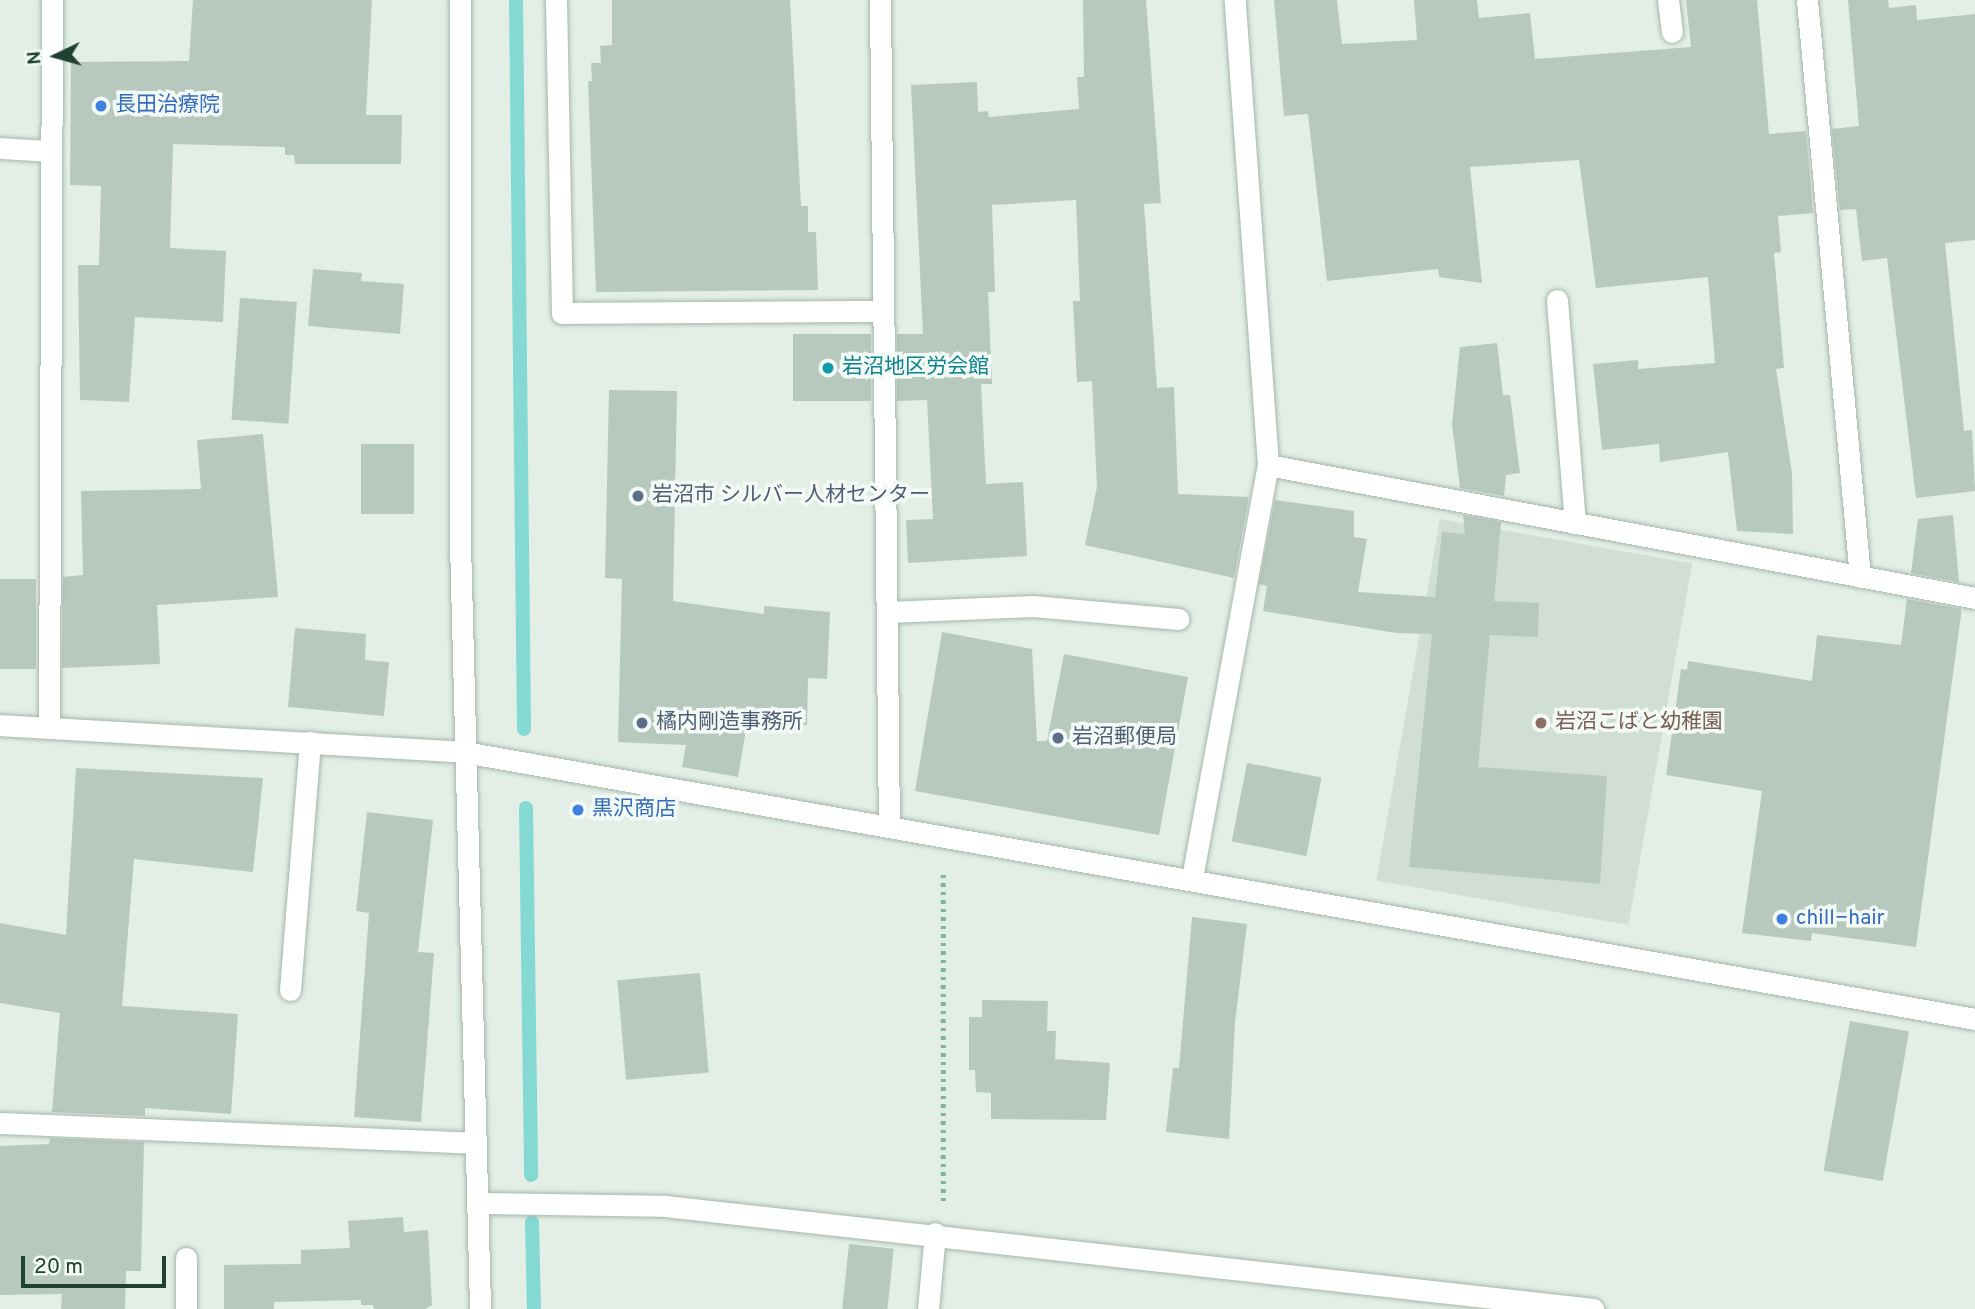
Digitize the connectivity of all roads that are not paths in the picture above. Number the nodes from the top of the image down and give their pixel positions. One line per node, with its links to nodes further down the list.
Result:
1 (52, 0): 10 (street)
2 (460, 0): 22 (street)
3 (556, 0): 12 (street)
4 (880, 0): 12 (street)
5 (1235, 0): 13 (street)
6 (1668, 0): 8 (street)
7 (1807, 0): 15 (street)
8 (1672, 32)
9 (0, 148): 10 (street)
10 (49, 150): 20 (street)
11 (1557, 300): 14 (street)
12 (883, 311): 17 (street)
13 (1268, 465): 14 (street); 24 (street)
14 (1575, 523): 15 (street)
15 (1860, 577): 16 (street)
16 (1975, 598)
17 (887, 612): 18 (street); 23 (street)
18 (1178, 619)
19 (0, 725): 20 (street)
20 (50, 727): 21 (street)
21 (310, 742): 22 (street); 25 (street)
22 (464, 752): 23 (street); 28 (street)
23 (889, 826): 24 (street)
24 (1192, 878): 26 (street)
25 (290, 990)
26 (1975, 1019)
27 (0, 1123): 28 (street)
28 (475, 1143): 29 (street)
29 (478, 1203): 30 (street); 33 (street)
30 (939, 1233): 34 (street); 35 (street)
31 (186, 1258): 32 (street)
32 (186, 1309)
33 (480, 1309)
34 (928, 1309)
35 (1593, 1309)

